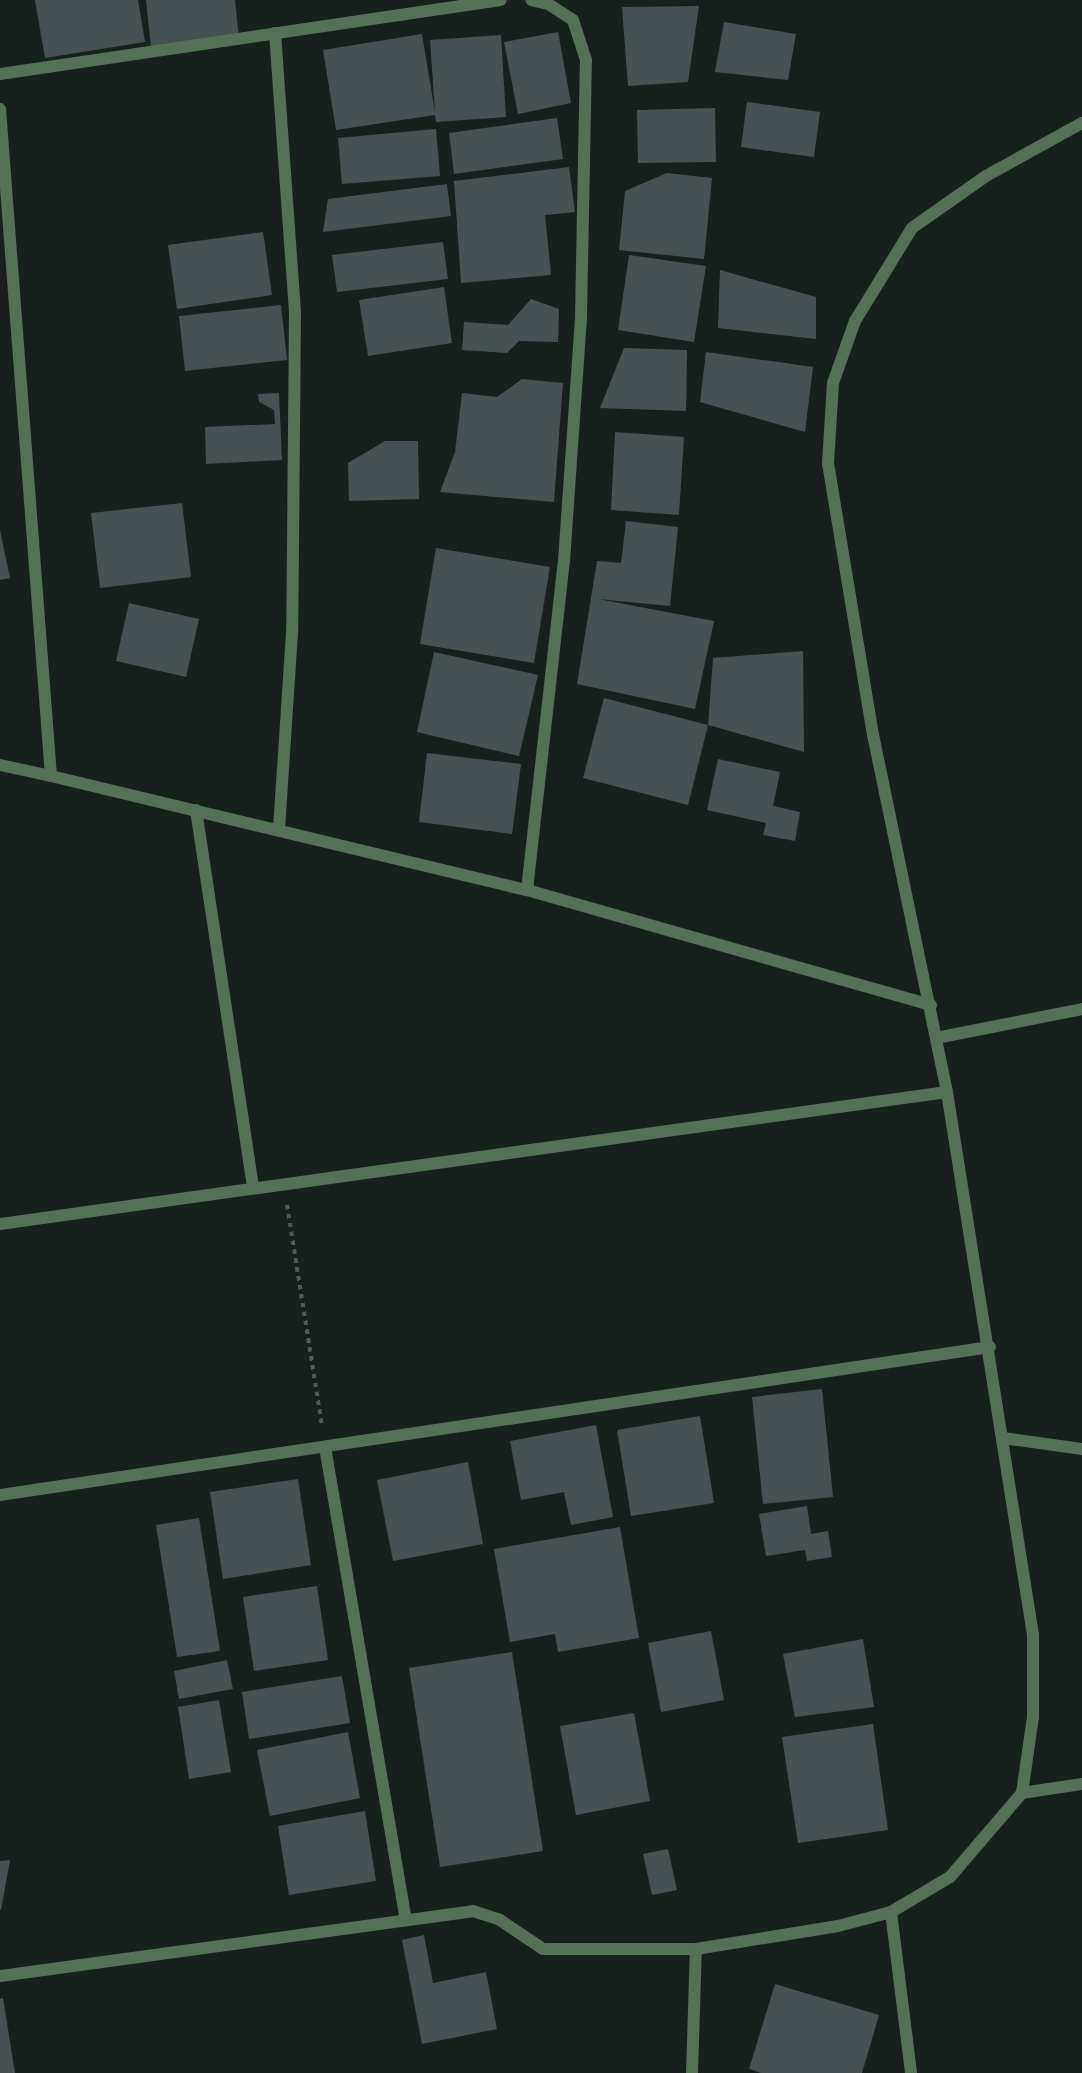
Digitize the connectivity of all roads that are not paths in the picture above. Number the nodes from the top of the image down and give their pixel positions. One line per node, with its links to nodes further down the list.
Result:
1 (501, 0): 3 (street)
2 (531, 0): 11 (street)
3 (275, 33): 4 (street); 10 (street)
4 (0, 75)
5 (0, 109): 8 (street)
6 (1082, 123): 12 (street)
7 (0, 765): 8 (street)
8 (51, 776): 9 (street)
9 (196, 810): 10 (street); 16 (street)
10 (279, 830): 11 (street)
11 (527, 890): 12 (street)
12 (931, 1005): 14 (street)
13 (1082, 1010): 14 (street)
14 (936, 1038): 15 (street)
15 (947, 1092): 16 (street); 18 (street)
16 (253, 1186): 17 (street)
17 (0, 1224)
18 (990, 1347): 19 (street); 20 (street)
19 (1003, 1438): 21 (street); 24 (street)
20 (325, 1448): 22 (street); 26 (street)
21 (1082, 1449)
22 (0, 1495)
23 (1082, 1784): 24 (street)
24 (1022, 1794): 25 (street)
25 (891, 1912): 27 (street); 30 (street)
26 (406, 1920): 27 (street); 28 (street)
27 (696, 1949): 29 (street)
28 (0, 1976)
29 (692, 2073)
30 (910, 2073)

